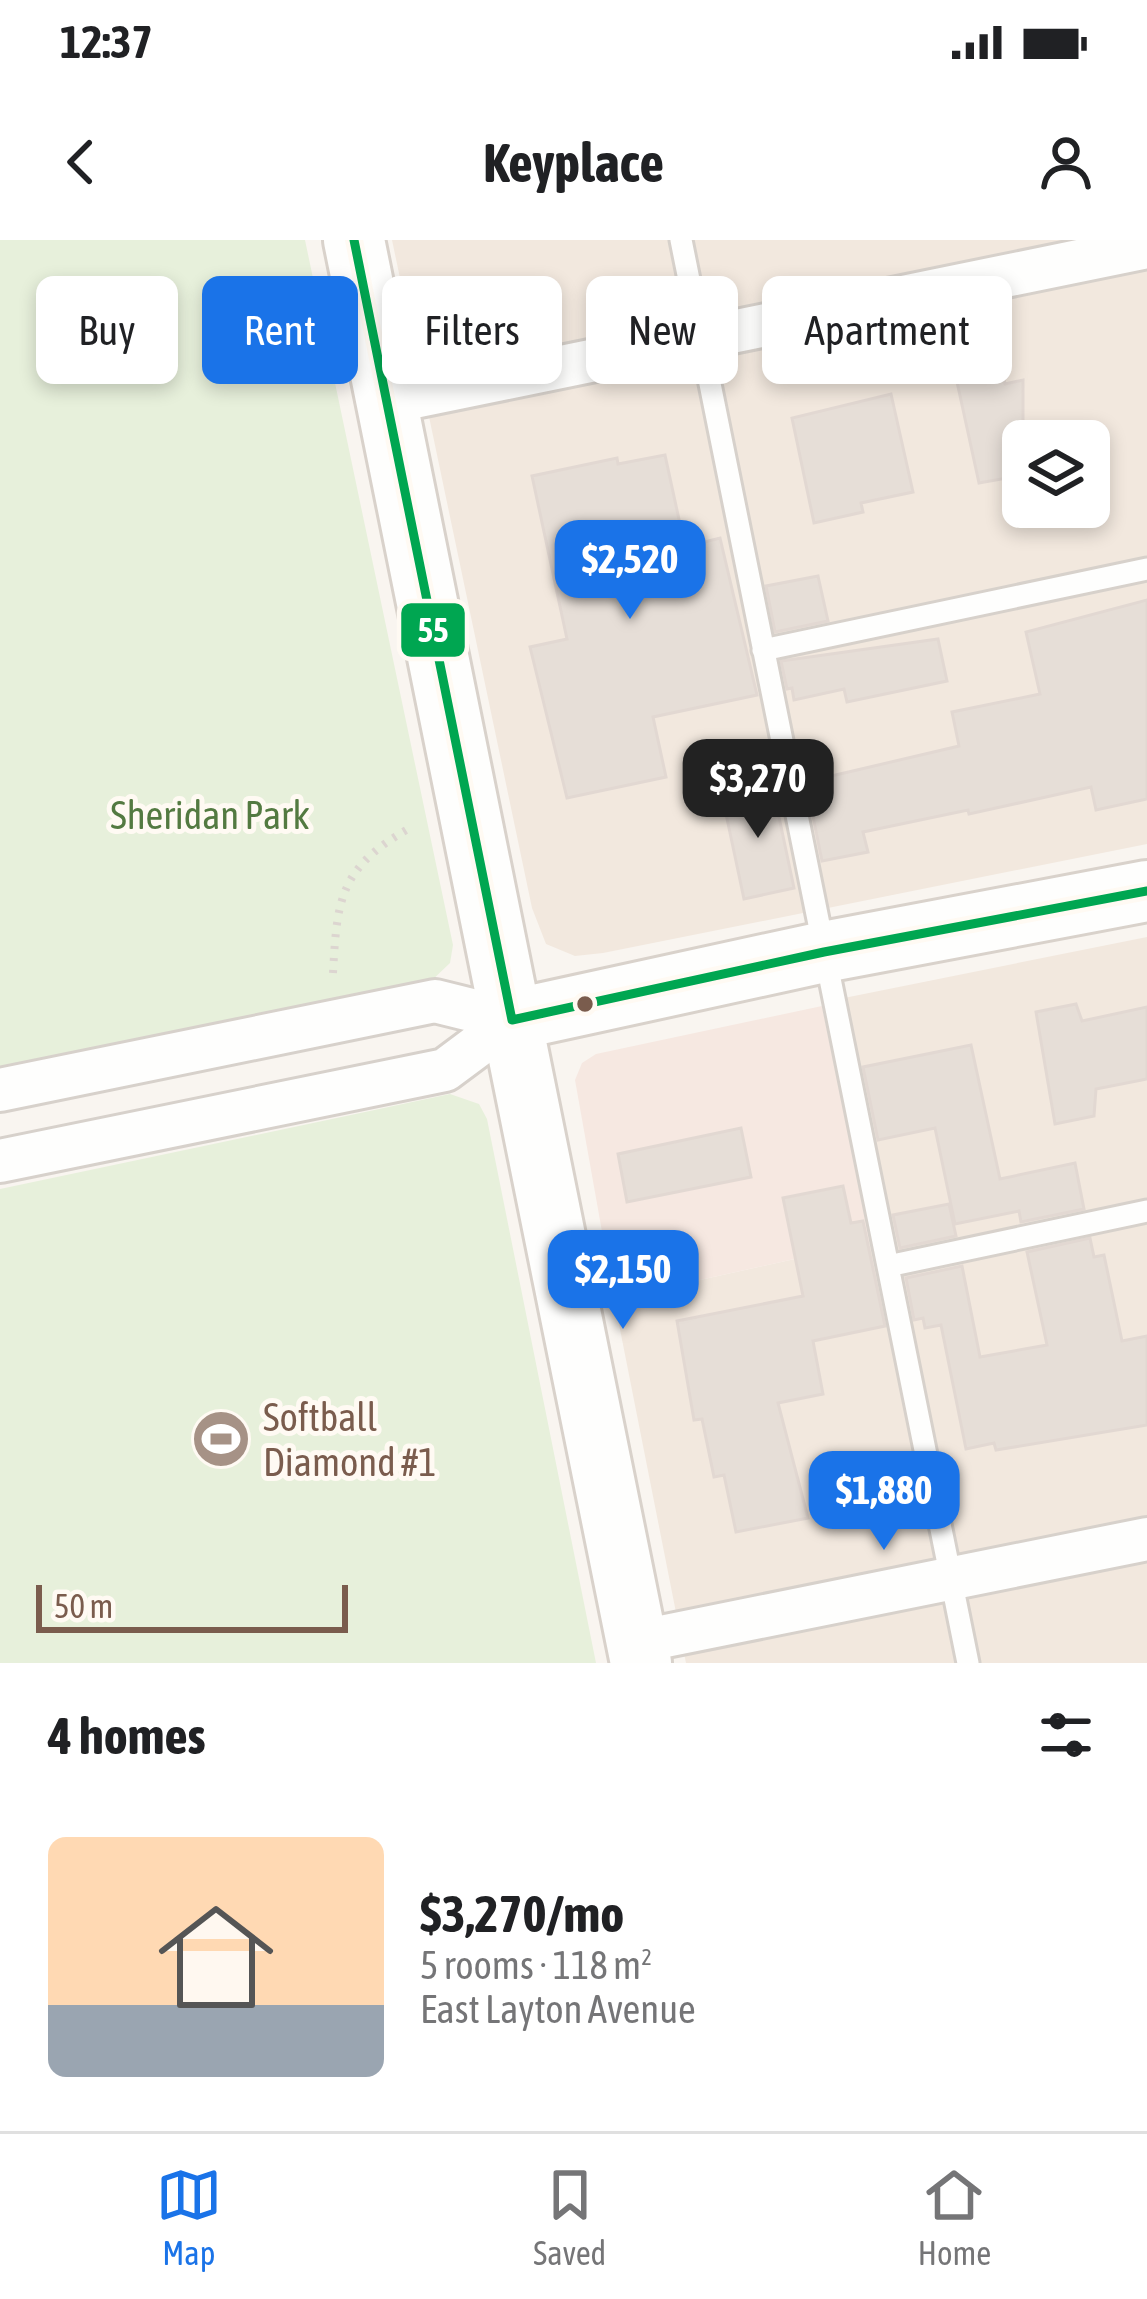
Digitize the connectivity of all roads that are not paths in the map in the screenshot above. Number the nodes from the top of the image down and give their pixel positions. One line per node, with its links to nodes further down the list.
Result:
1 (354, 240): 8 (main road)
2 (681, 240): 4 (lane)
3 (1147, 247): 5 (street)
4 (688, 276)
5 (738, 331)
6 (586, 362): 8 (street)
7 (709, 384): 10 (lane)
8 (390, 402): 13 (main road)
9 (1147, 569): 10 (lane)
10 (764, 650): 12 (lane)
11 (1147, 891): 12 (main road)
12 (824, 952): 13 (main road); 17 (lane)
13 (512, 1020): 14 (street); 15 (street); 20 (main road)
14 (0, 1090)
15 (0, 1161)
16 (1147, 1211): 17 (lane)
17 (888, 1266): 19 (lane)
18 (1147, 1539): 19 (street)
19 (951, 1579): 20 (street); 21 (lane)
20 (639, 1653)
21 (968, 1663)

